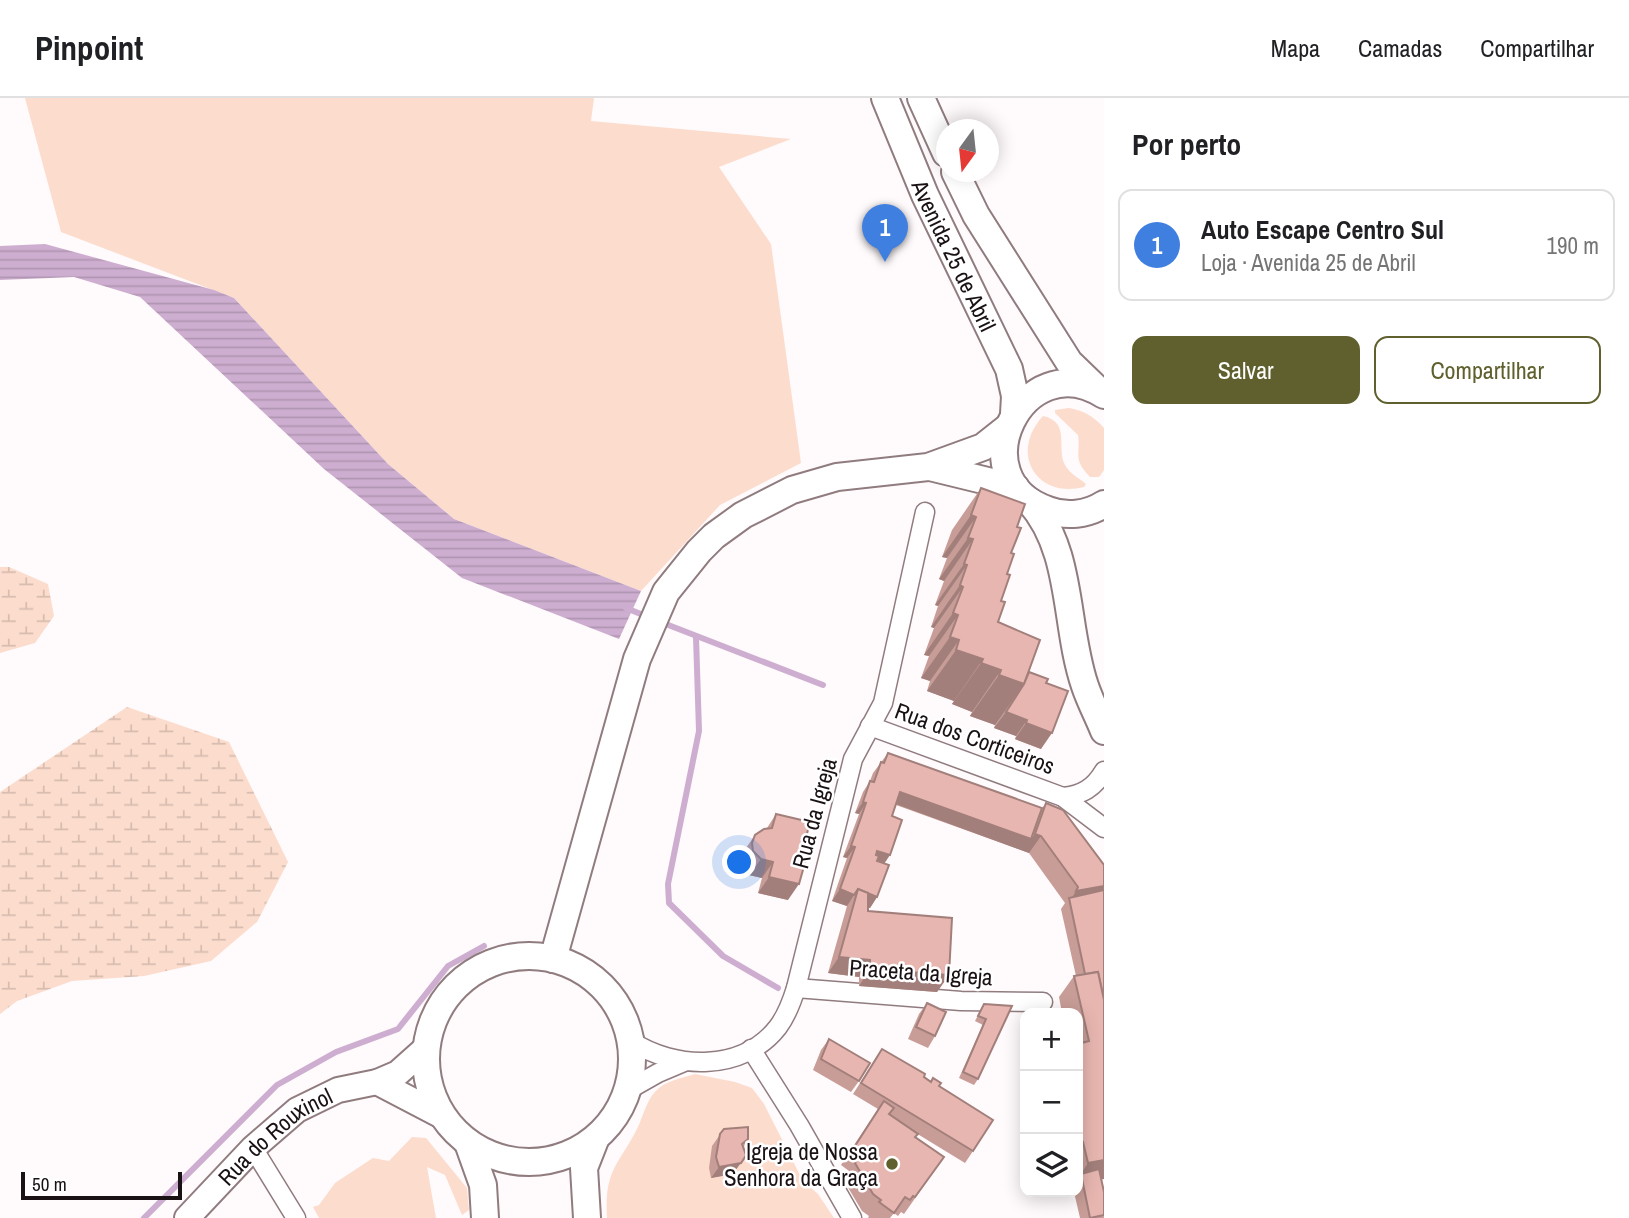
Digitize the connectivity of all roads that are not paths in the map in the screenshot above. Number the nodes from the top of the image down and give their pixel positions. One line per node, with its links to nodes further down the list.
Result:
1 (885, 98): 6 (main road, Avenida 25 de Abril)
2 (921, 98): 3 (main road, Avenida 25 de Abril)
3 (936, 130)
4 (960, 182): 5 (main road, Avenida 25 de Abril)
5 (1102, 393): 6 (main road)
6 (1010, 421): 7 (main road); 8 (main road, Avenida 25 de Abril)
7 (928, 467): 8 (main road); 16 (main road)
8 (1022, 494): 9 (main road); 12 (main road)
9 (1104, 504)
10 (925, 512): 11 (street, Rua da Igreja)
11 (870, 726): 14 (street, Rua dos Corticeiros); 17 (street, Rua da Igreja)
12 (1104, 731)
13 (1104, 771): 14 (street)
14 (1063, 797): 15 (street, Rua dos Corticeiros)
15 (1104, 828)
16 (553, 959): 19 (main road); 20 (main road)
17 (796, 988): 18 (street, Praceta da Igreja); 21 (street, Rua da Igreja)
18 (1043, 1002)
19 (631, 1041): 22 (street, Rua da Igreja); 24 (main road)
20 (426, 1048): 23 (main road, Rua do Rouxinol); 25 (main road)
21 (751, 1049): 22 (street, Rua da Igreja); 33 (street)
22 (684, 1062): 24 (street, Rua da Igreja)
23 (377, 1082): 25 (main road); 28 (main road, Rua do Rouxinol)
24 (628, 1090): 26 (main road)
25 (444, 1117): 27 (main road)
26 (595, 1140): 27 (main road); 32 (main road)
27 (468, 1143): 31 (main road)
28 (253, 1149): 29 (main road, Rua do Rouxinol); 30 (street)
29 (187, 1218)
30 (296, 1218)
31 (485, 1218)
32 (587, 1218)
33 (852, 1218)

